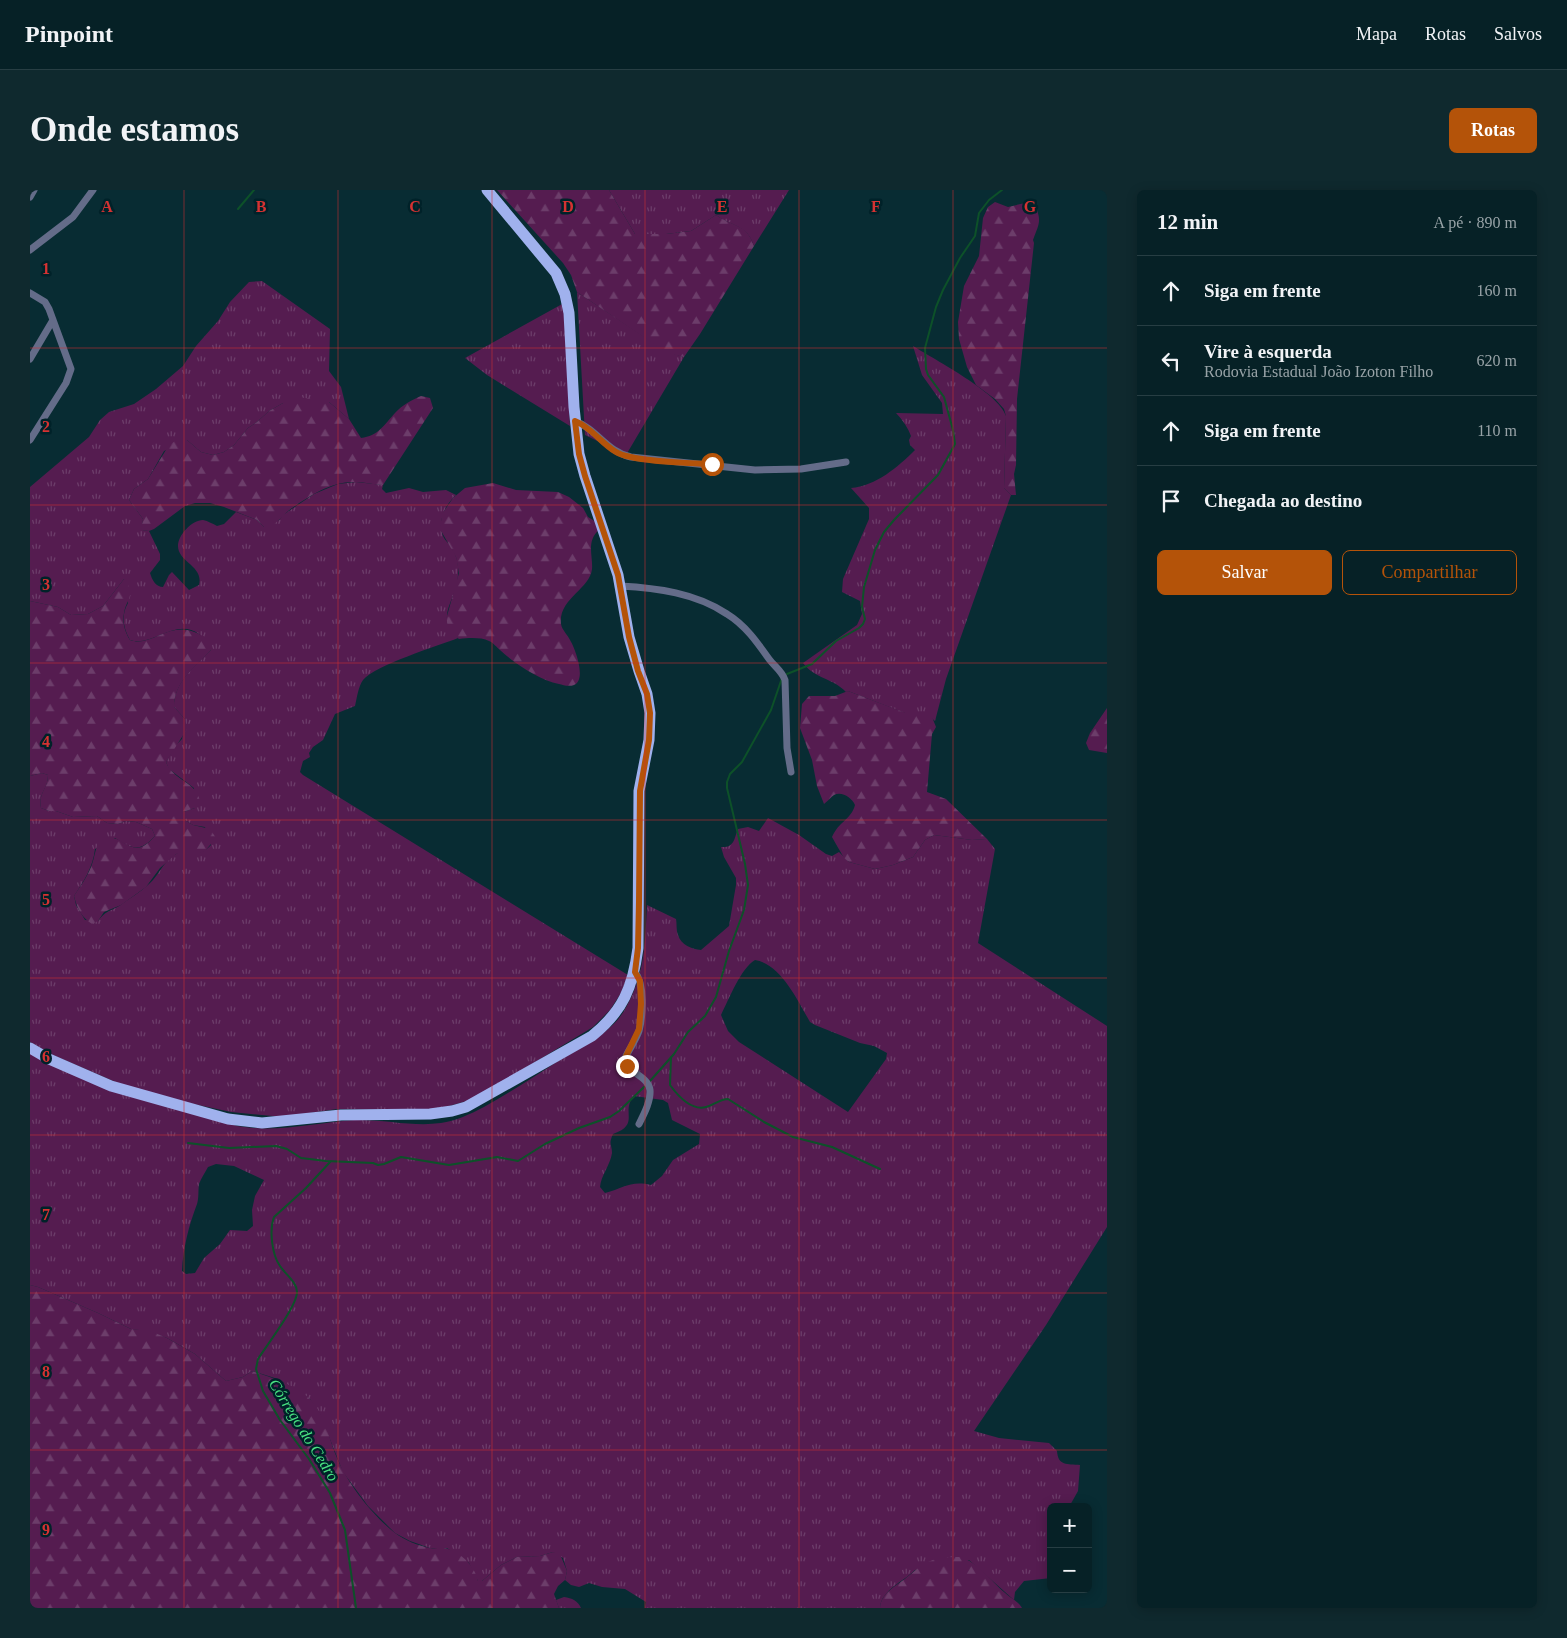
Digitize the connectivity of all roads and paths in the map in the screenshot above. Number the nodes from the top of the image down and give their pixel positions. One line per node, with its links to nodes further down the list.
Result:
1 (34, 190): 4 (street)
2 (93, 190): 5 (street)
3 (486, 190): 9 (main road)
4 (30, 197)
5 (30, 250)
6 (30, 293): 7 (street)
7 (53, 320): 8 (street); 10 (street)
8 (30, 359)
9 (575, 421): 11 (street); 12 (main road)
10 (30, 440)
11 (846, 462)
12 (620, 586): 13 (street); 14 (main road)
13 (791, 772)
14 (635, 972): 15 (main road); 16 (street)
15 (30, 1048)
16 (639, 1124)

